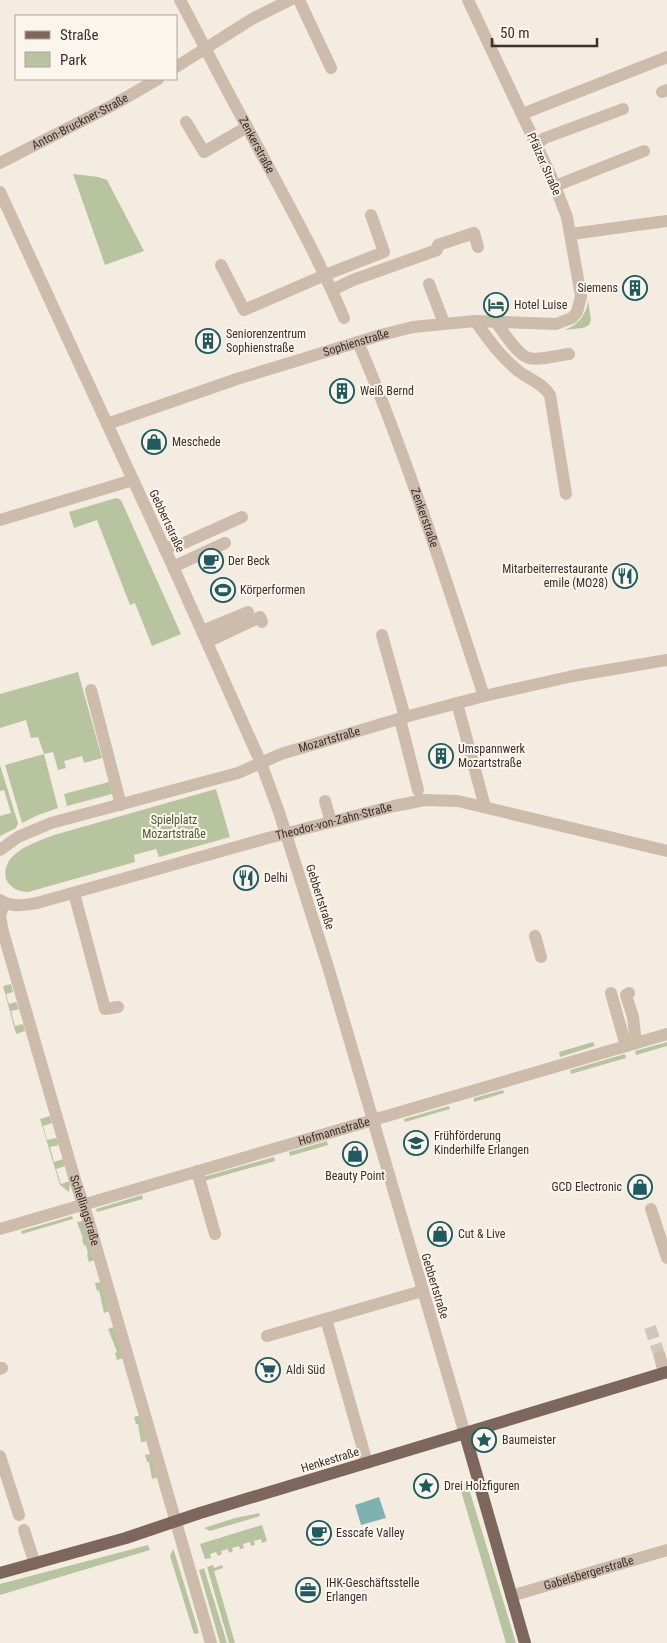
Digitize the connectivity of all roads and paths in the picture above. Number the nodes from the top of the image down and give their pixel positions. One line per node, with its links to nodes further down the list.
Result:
1 (180, 0): 5 (street, Zenkerstraße)
2 (290, 0): 5 (street)
3 (299, 0): 8 (street)
4 (468, 0): 11 (street, Pfälzer Straße)
5 (206, 48): 7 (street); 13 (street, Zenkerstraße)
6 (667, 57): 11 (street)
7 (178, 66)
8 (331, 68)
9 (156, 80): 16 (street, Anton-Bruckner-Straße)
10 (623, 109): 14 (street)
11 (522, 114): 14 (street, Pfälzer Straße)
12 (186, 122): 13 (street)
13 (247, 127): 24 (street, Zenkerstraße)
14 (536, 144): 17 (street, Pfälzer Straße)
15 (644, 151): 17 (street)
16 (0, 162)
17 (555, 186): 21 (street, Pfälzer Straße)
18 (0, 192): 34 (street, Gebbertstraße)
19 (371, 215): 24 (street)
20 (667, 221): 21 (street)
21 (571, 234): 31 (street, Pfälzer Straße)
22 (478, 247): 26 (street)
23 (221, 265): 24 (street)
24 (325, 274): 26 (street, Zenkerstraße)
25 (429, 284): 30 (street)
26 (332, 290): 27 (street, Zenkerstraße)
27 (344, 318)
28 (474, 320): 29 (street, Sophienstraße); 30 (street, Sophienstraße); 36 (street)
29 (495, 321): 31 (street, Sophienstraße); 33 (street)
30 (444, 323): 32 (street, Sophienstraße)
31 (556, 324)
32 (358, 342): 34 (street, Sophienstraße); 48 (street, Zenkerstraße)
33 (569, 354)
34 (107, 424): 35 (street, Gebbertstraße)
35 (133, 480): 38 (street); 40 (street, Gebbertstraße)
36 (566, 494)
37 (242, 517): 40 (street)
38 (0, 520)
39 (225, 544): 41 (street)
40 (164, 548): 41 (street, Gebbertstraße)
41 (173, 567): 45 (street, Gebbertstraße)
42 (248, 612): 45 (street)
43 (262, 622): 45 (street)
44 (382, 635): 50 (street)
45 (205, 636): 51 (street, Gebbertstraße)
46 (667, 660): 48 (street, Mozartstraße)
47 (91, 690): 54 (street)
48 (484, 696): 49 (street, Mozartstraße)
49 (457, 703): 50 (street, Mozartstraße); 55 (street)
50 (403, 718): 51 (street, Mozartstraße); 52 (street)
51 (261, 763): 54 (street, Mozartstraße); 57 (street, Gebbertstraße)
52 (418, 790)
53 (325, 801): 56 (street)
54 (120, 805): 58 (street, Mozartstraße)
55 (485, 807): 56 (street, Theodor-von-Zahn-Straße); 59 (street, Theodor-von-Zahn-Straße)
56 (331, 822): 57 (street, Theodor-von-Zahn-Straße)
57 (285, 834): 60 (street, Theodor-von-Zahn-Straße); 69 (street, Gebbertstraße)
58 (0, 850)
59 (667, 851)
60 (74, 893): 61 (street, Theodor-von-Zahn-Straße); 66 (street)
61 (2, 902): 71 (street, Schellingstraße)
62 (535, 936): 63 (street)
63 (541, 957)
64 (629, 993): 68 (street)
65 (611, 994): 68 (street)
66 (118, 1007)
67 (667, 1034): 68 (street, Hofmannstraße)
68 (631, 1044): 69 (street, Hofmannstraße)
69 (372, 1120): 70 (street, Hofmannstraße); 77 (street, Gebbertstraße)
70 (197, 1171): 71 (street, Hofmannstraße); 75 (street)
71 (84, 1204): 74 (street, Hofmannstraße); 87 (street, Schellingstraße)
72 (651, 1210): 73 (street)
73 (661, 1225): 76 (street)
74 (0, 1229)
75 (215, 1234)
76 (667, 1258)
77 (422, 1291): 78 (street); 82 (street, Gebbertstraße)
78 (326, 1319): 79 (street); 84 (street)
79 (268, 1336)
80 (660, 1357): 81 (street)
81 (666, 1373): 82 (main road, Henkestraße)
82 (465, 1434): 84 (main road, Henkestraße); 92 (main road, Gebbertstraße)
83 (0, 1456): 85 (street)
84 (367, 1463): 87 (main road, Henkestraße)
85 (3, 1477): 86 (street)
86 (19, 1515)
87 (175, 1522): 90 (main road, Henkestraße); 93 (street, Schellingstraße)
88 (24, 1530): 90 (street)
89 (667, 1550): 92 (street, Gabelsbergerstraße)
90 (35, 1564): 91 (main road, Henkestraße)
91 (0, 1574)
92 (511, 1596): 94 (main road, Gebbertstraße)
93 (211, 1643)
94 (525, 1643)

